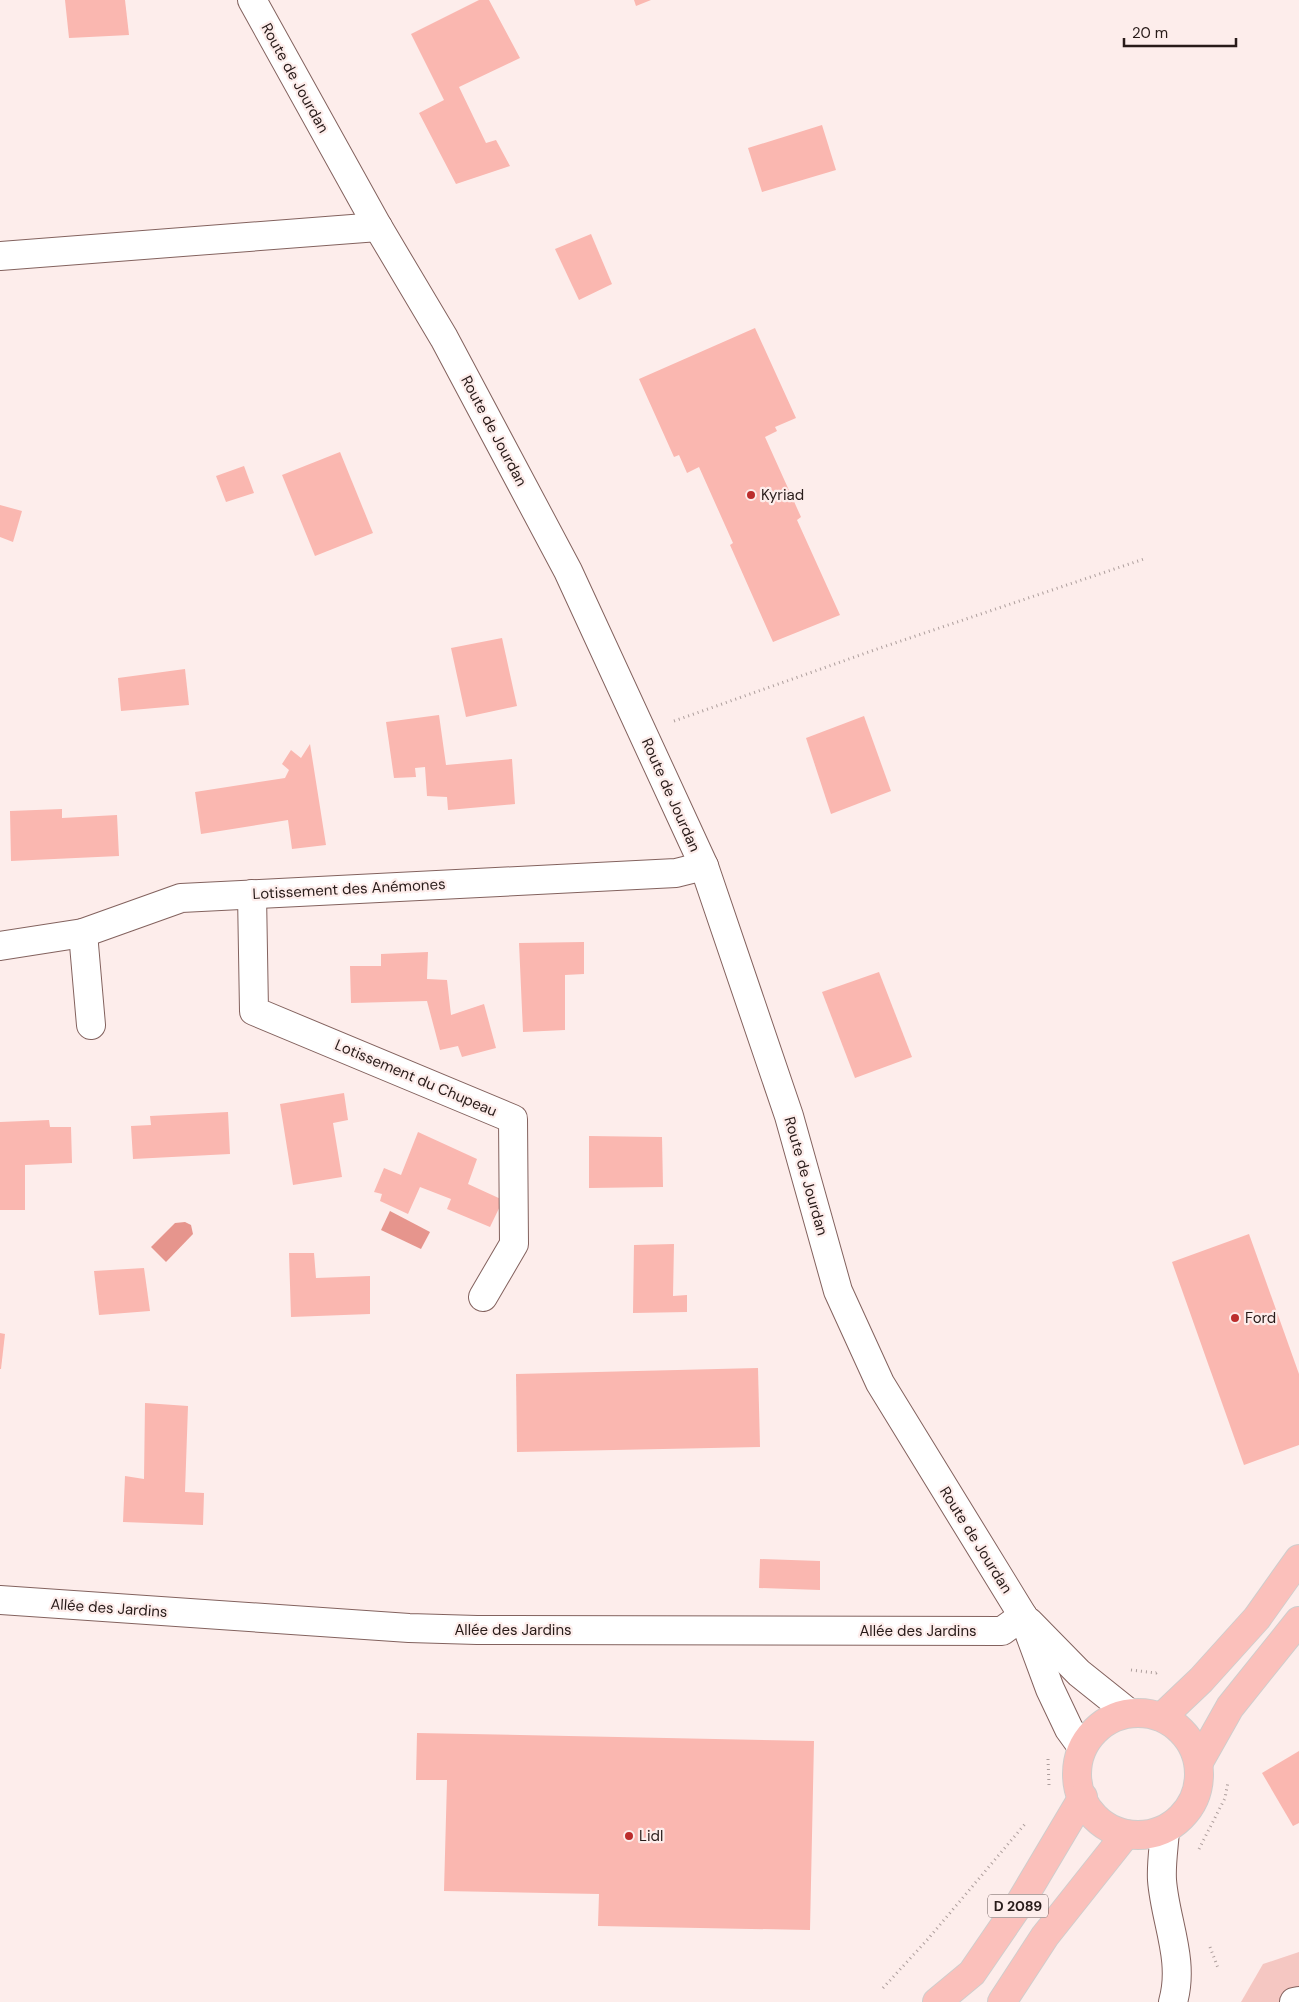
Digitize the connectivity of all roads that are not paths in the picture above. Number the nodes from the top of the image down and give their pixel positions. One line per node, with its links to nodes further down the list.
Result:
1 (252, 0): 2 (street, Route de Jourdan)
2 (378, 227): 3 (street); 4 (street, Route de Jourdan)
3 (0, 256)
4 (704, 866): 5 (street, Lotissement des Anémones); 12 (street, Route de Jourdan)
5 (252, 894): 6 (street, Lotissement des Anémones); 9 (street, Lotissement du Chupeau)
6 (83, 933): 7 (street, Lotissement des Anémones); 8 (street)
7 (0, 946)
8 (91, 1025)
9 (483, 1296)
10 (1299, 1559): 15 (main road)
11 (0, 1600): 12 (street, Allée des Jardins)
12 (1023, 1616): 14 (street, Route de Jourdan); 16 (street, Route de Jourdan)
13 (1299, 1621): 17 (main road)
14 (1129, 1713): 15 (main road); 16 (main road)
15 (1162, 1717): 17 (main road)
16 (1082, 1747): 18 (main road)
17 (1199, 1762): 19 (main road)
18 (1083, 1797): 20 (main road); 22 (main road, D 2089)
19 (1165, 1830): 20 (main road); 24 (street)
20 (1126, 1834): 23 (main road, D 2089)
21 (1299, 2001): 25 (street)
22 (937, 2002)
23 (1002, 2002)
24 (1173, 2002)
25 (1294, 2002)

